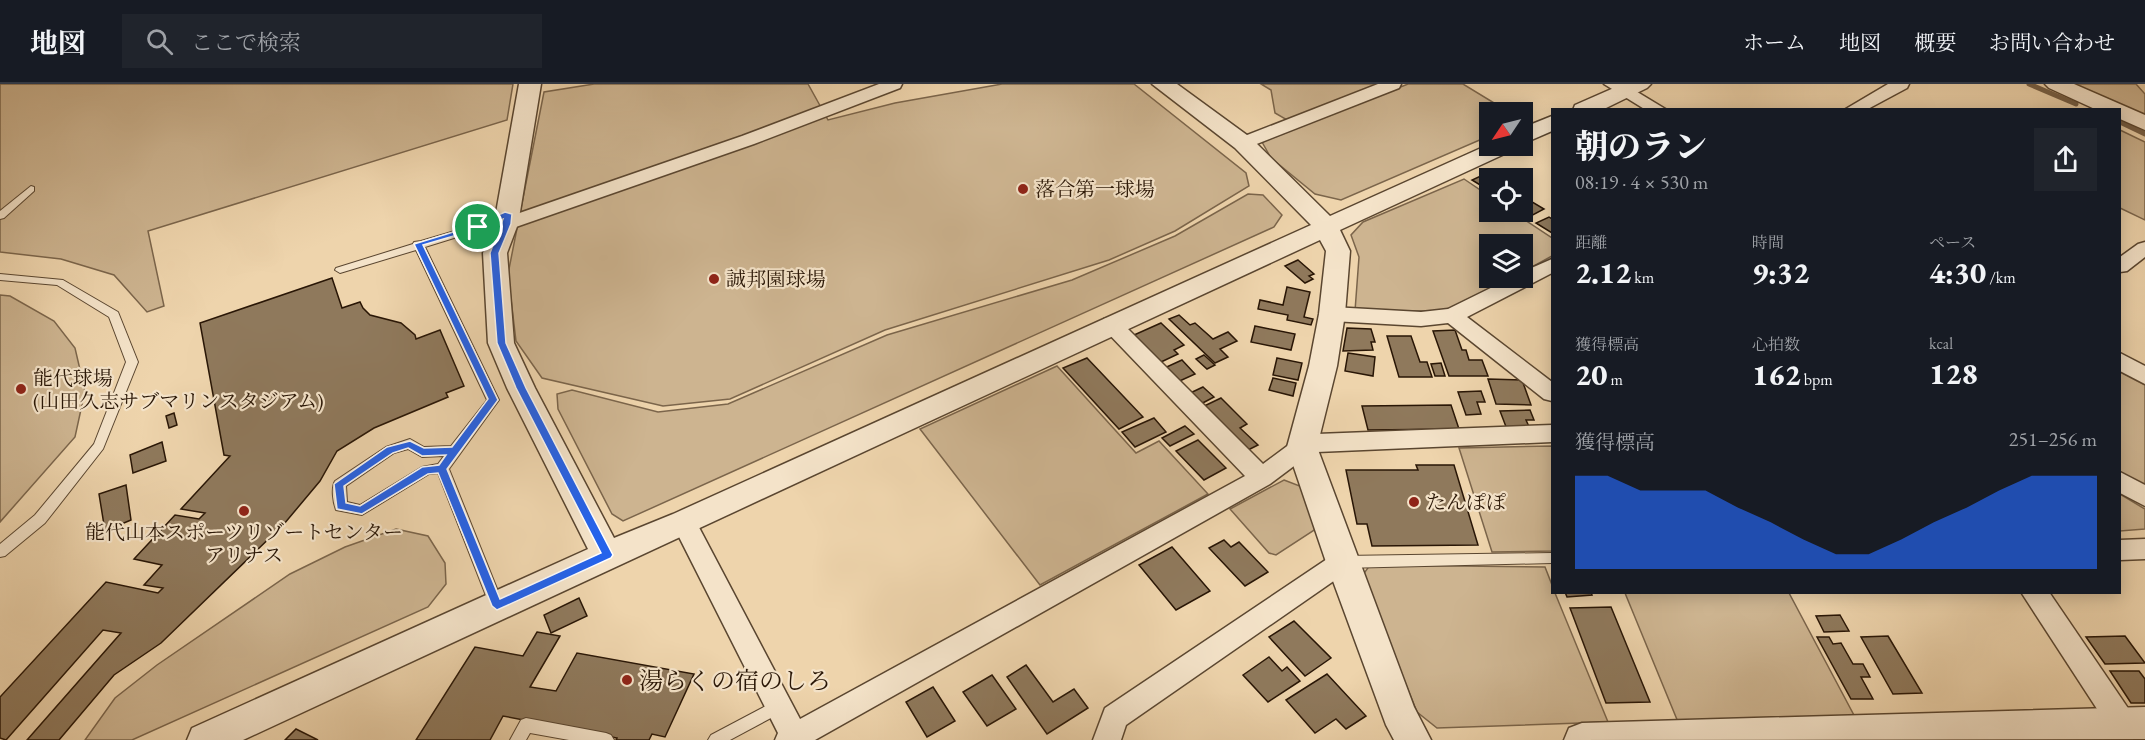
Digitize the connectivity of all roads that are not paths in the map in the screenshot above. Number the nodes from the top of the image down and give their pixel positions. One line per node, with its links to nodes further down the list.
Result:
1 (530, 84): 20 (street)
2 (894, 84): 20 (street)
3 (1163, 84): 16 (street)
4 (1394, 84): 16 (street)
5 (1901, 84): 10 (street)
6 (2056, 84): 11 (street)
7 (1626, 86): 8 (street); 9 (street)
8 (1587, 108)
9 (1656, 108)
10 (1856, 108)
11 (2107, 108)
12 (2121, 114): 14 (street)
13 (1551, 123): 15 (street)
14 (2145, 123)
15 (1533, 132)
16 (1243, 143): 21 (street)
17 (1481, 156): 21 (street)
18 (31, 189): 19 (lane)
19 (0, 216)
20 (507, 219): 22 (lane); 45 (street)
21 (1326, 226): 28 (street); 30 (street)
22 (418, 244): 26 (lane); 36 (lane)
23 (2145, 248): 24 (street)
24 (2121, 265)
25 (1551, 266): 29 (street)
26 (340, 270)
27 (0, 277): 44 (lane)
28 (1332, 314): 29 (street); 35 (street)
29 (1452, 316): 33 (street)
30 (1111, 324): 38 (street); 41 (street)
31 (2121, 363): 32 (street)
32 (2145, 376)
33 (1551, 392)
34 (1551, 434): 35 (street)
35 (1302, 447): 38 (street); 47 (street)
36 (455, 450): 37 (lane); 37 (lane)
37 (442, 468): 49 (lane)
38 (1262, 478): 52 (street)
39 (2121, 483): 40 (street)
40 (2145, 497)
41 (684, 523): 45 (street); 50 (street)
42 (2145, 549): 43 (street)
43 (2121, 550)
44 (0, 552)
45 (607, 555): 49 (street)
46 (1551, 558): 47 (lane)
47 (1341, 562): 57 (street); 58 (street)
48 (2036, 594): 51 (street)
49 (497, 606): 53 (street)
50 (779, 706): 52 (street); 56 (lane)
51 (2134, 723): 59 (street)
52 (792, 738)
53 (205, 740)
54 (519, 740): 55 (lane)
55 (606, 740)
56 (716, 740)
57 (1107, 740)
58 (1413, 740)
59 (1582, 740)

